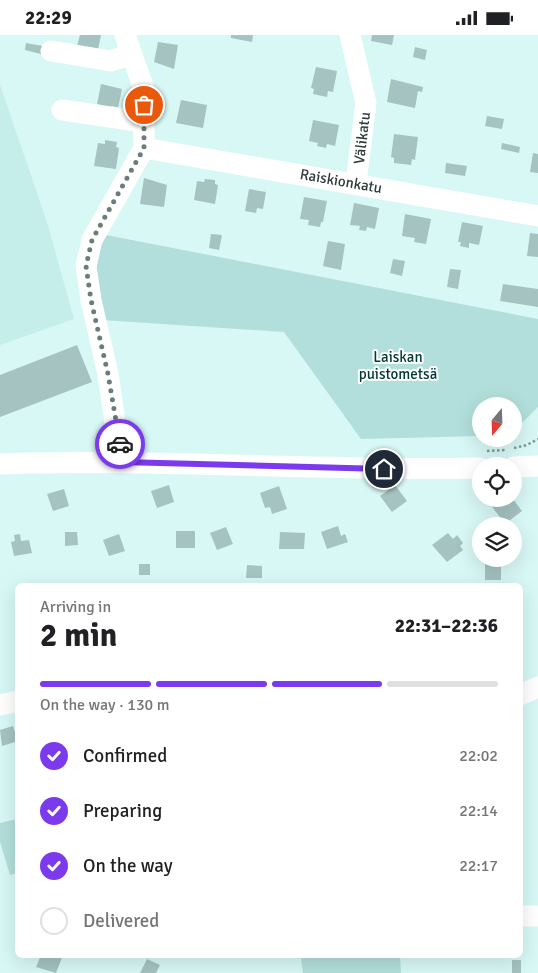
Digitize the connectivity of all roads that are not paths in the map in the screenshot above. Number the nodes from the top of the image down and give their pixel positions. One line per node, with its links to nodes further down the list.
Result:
1 (350, 35): 7 (street, Välikatu)
2 (128, 44): 3 (street); 5 (street)
3 (51, 51)
4 (62, 110): 5 (street)
5 (144, 122): 6 (street)
6 (144, 148): 7 (street, Raiskionkatu); 9 (street)
7 (356, 183): 8 (street, Raiskionkatu)
8 (538, 215)
9 (121, 462): 10 (street); 12 (street)
10 (0, 464)
11 (538, 466): 13 (street)
12 (472, 467)
13 (522, 467)
14 (538, 687): 15 (street)
15 (523, 694)
16 (15, 702): 17 (street)
17 (0, 705)
18 (523, 916): 19 (street)
19 (538, 916)

